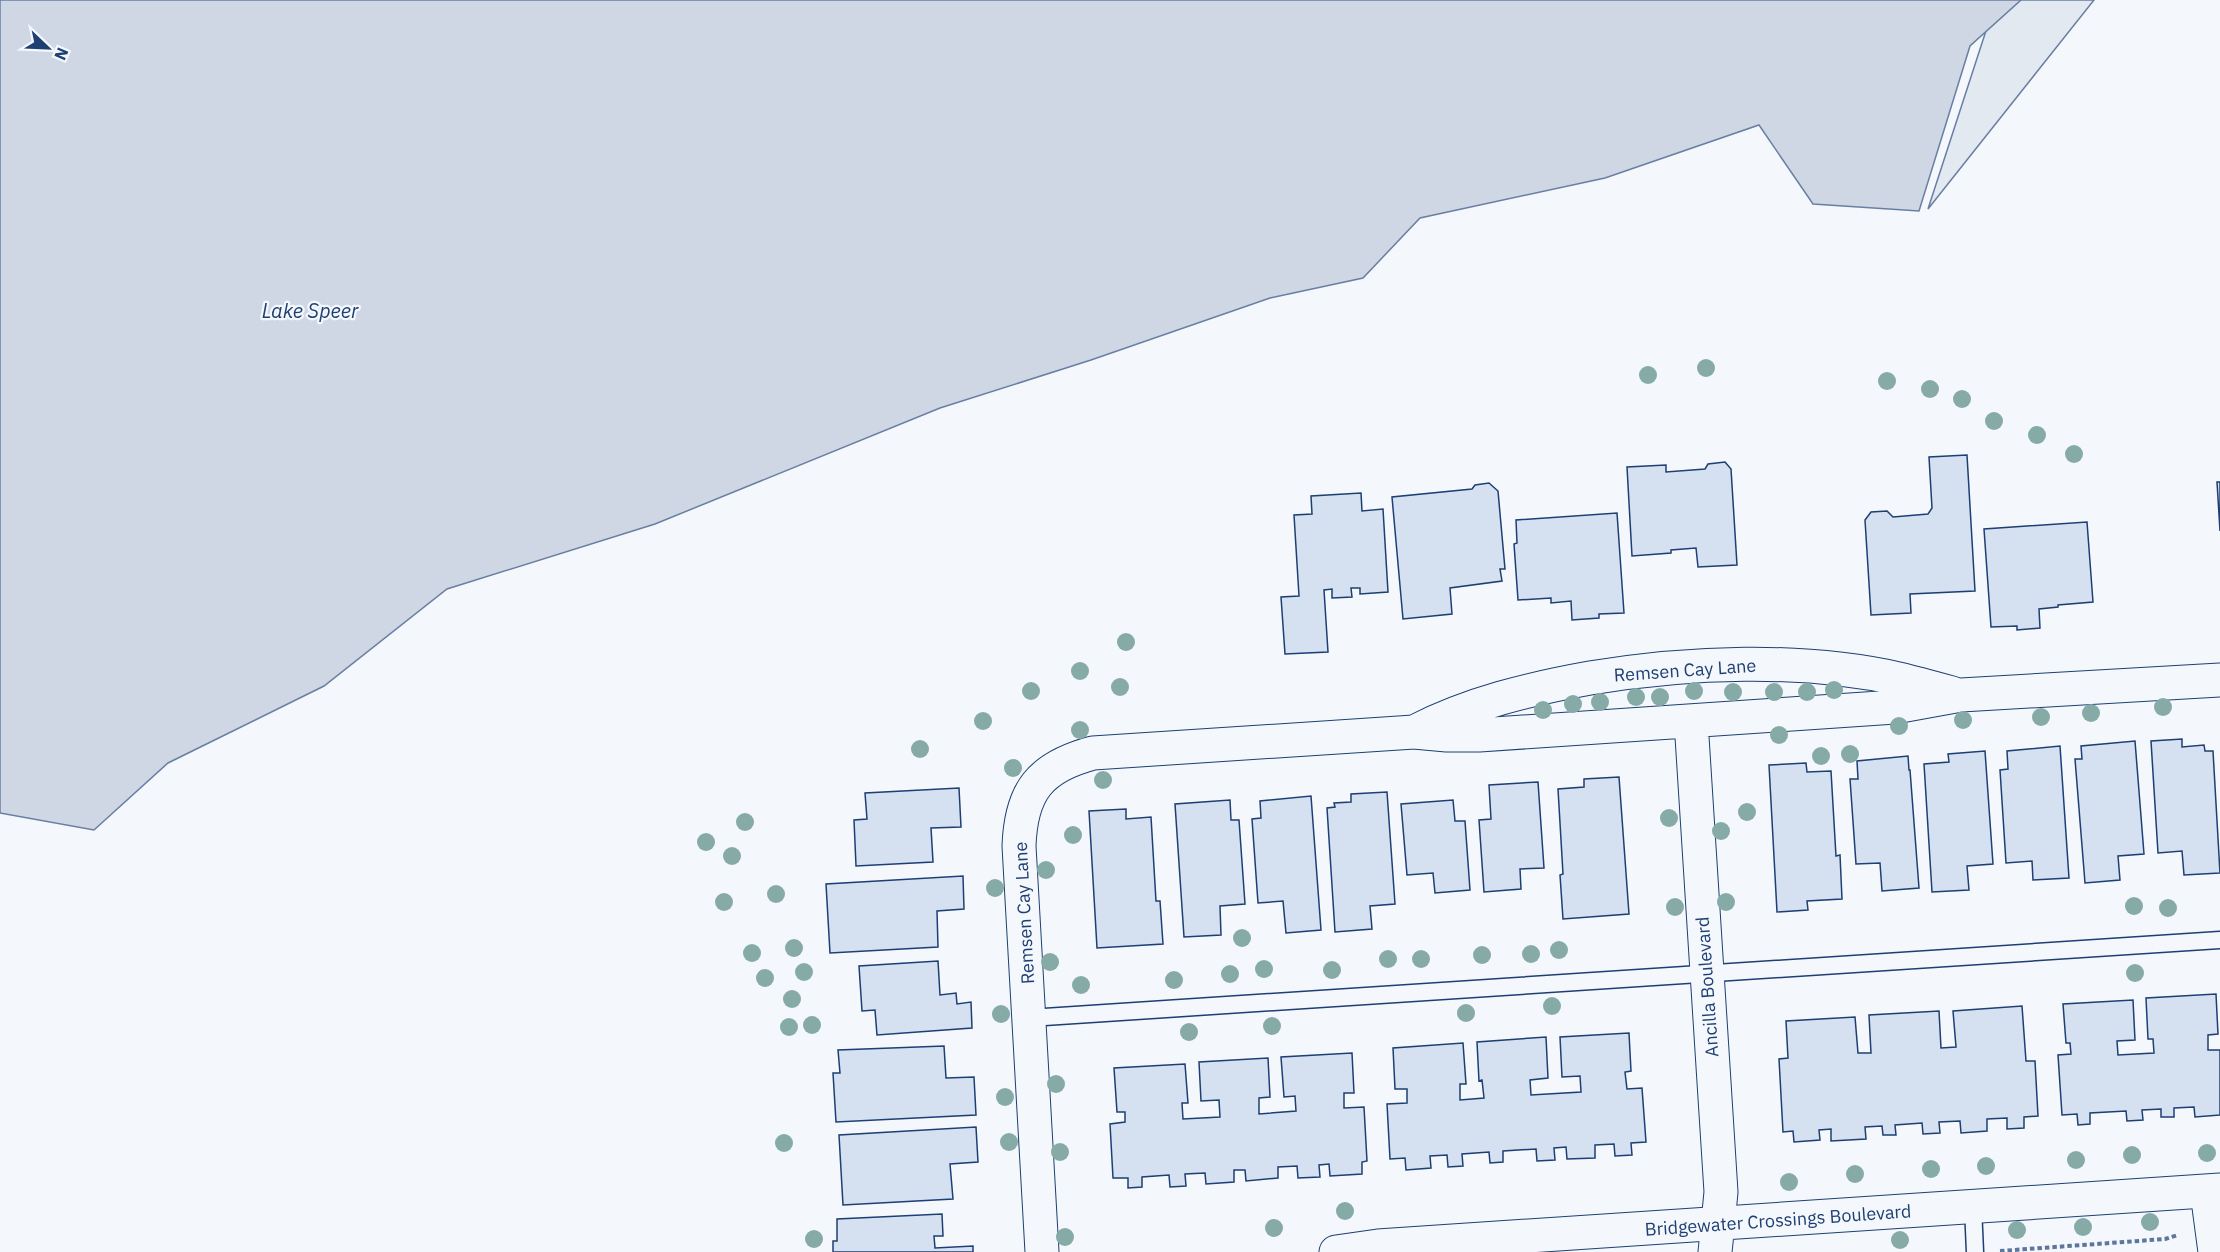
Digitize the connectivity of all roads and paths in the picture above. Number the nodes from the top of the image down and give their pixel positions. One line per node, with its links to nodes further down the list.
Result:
1 (2220, 680): 2 (street, Remsen Cay Lane)
2 (1961, 695): 3 (street, Remsen Cay Lane); 4 (street, Remsen Cay Lane)
3 (1691, 721): 4 (street, Remsen Cay Lane); 6 (street, Ancilla Boulevard)
4 (1414, 732): 7 (street, Remsen Cay Lane)
5 (2220, 940): 6 (lane)
6 (1706, 973): 7 (lane); 10 (street, Ancilla Boulevard)
7 (1029, 1018): 13 (street, Remsen Cay Lane)
8 (2213, 1191): 9 (street, Bridgewater Crossings Boulevard); 11 (street)
9 (1973, 1207): 10 (street, Bridgewater Crossings Boulevard); 15 (lane)
10 (1717, 1238): 14 (street, Bridgewater Crossings Boulevard)
11 (2213, 1242): 12 (path)
12 (1995, 1251)
13 (1042, 1252)
14 (1336, 1252)
15 (1975, 1252)

